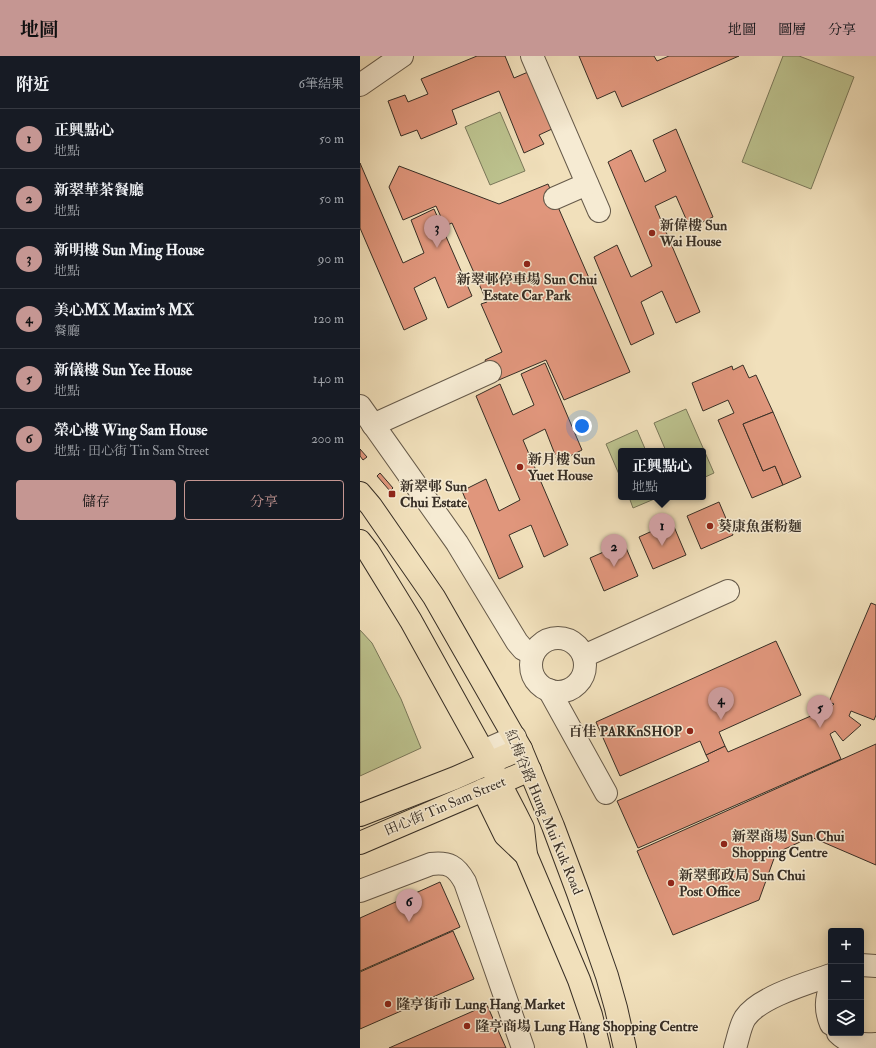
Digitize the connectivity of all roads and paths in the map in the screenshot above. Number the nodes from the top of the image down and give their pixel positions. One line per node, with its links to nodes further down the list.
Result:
1 (402, 56): 3 (lane)
2 (532, 56): 4 (lane)
3 (360, 85)
4 (587, 184): 5 (lane); 6 (lane)
5 (556, 198)
6 (599, 211)
7 (490, 372): 9 (lane)
8 (360, 406): 9 (lane)
9 (373, 425): 13 (lane)
10 (360, 493): 16 (main road, 紅梅谷路 Hung Mui Kuk Road)
11 (360, 541): 17 (main road, 紅梅谷路 Hung Mui Kuk Road)
12 (728, 591): 14 (lane)
13 (533, 654): 14 (lane); 15 (lane)
14 (584, 656): 15 (lane)
15 (549, 690): 20 (lane)
16 (518, 743): 17 (lane); 18 (main road, 紅梅谷路 Hung Mui Kuk Road)
17 (486, 757): 19 (main road, 紅梅谷路 Hung Mui Kuk Road); 21 (main road)
18 (530, 770): 19 (main road, 田心街 Tin Sam Street); 37 (main road, 紅梅谷路 Hung Mui Kuk Road)
19 (491, 787): 22 (main road, 田心街 Tin Sam Street); 36 (main road, 紅梅谷路 Hung Mui Kuk Road)
20 (606, 793)
21 (369, 811)
22 (360, 843)
23 (360, 891): 35 (lane)
24 (828, 963): 30 (lane)
25 (864, 965): 26 (lane)
26 (876, 966)
27 (828, 976): 28 (lane)
28 (792, 989): 30 (lane); 32 (lane)
29 (828, 993): 31 (lane)
30 (771, 998): 38 (lane)
31 (828, 1011)
32 (828, 1017)
33 (842, 1036): 34 (lane)
34 (876, 1044)
35 (523, 1048)
36 (599, 1048)
37 (625, 1048)
38 (735, 1048)

